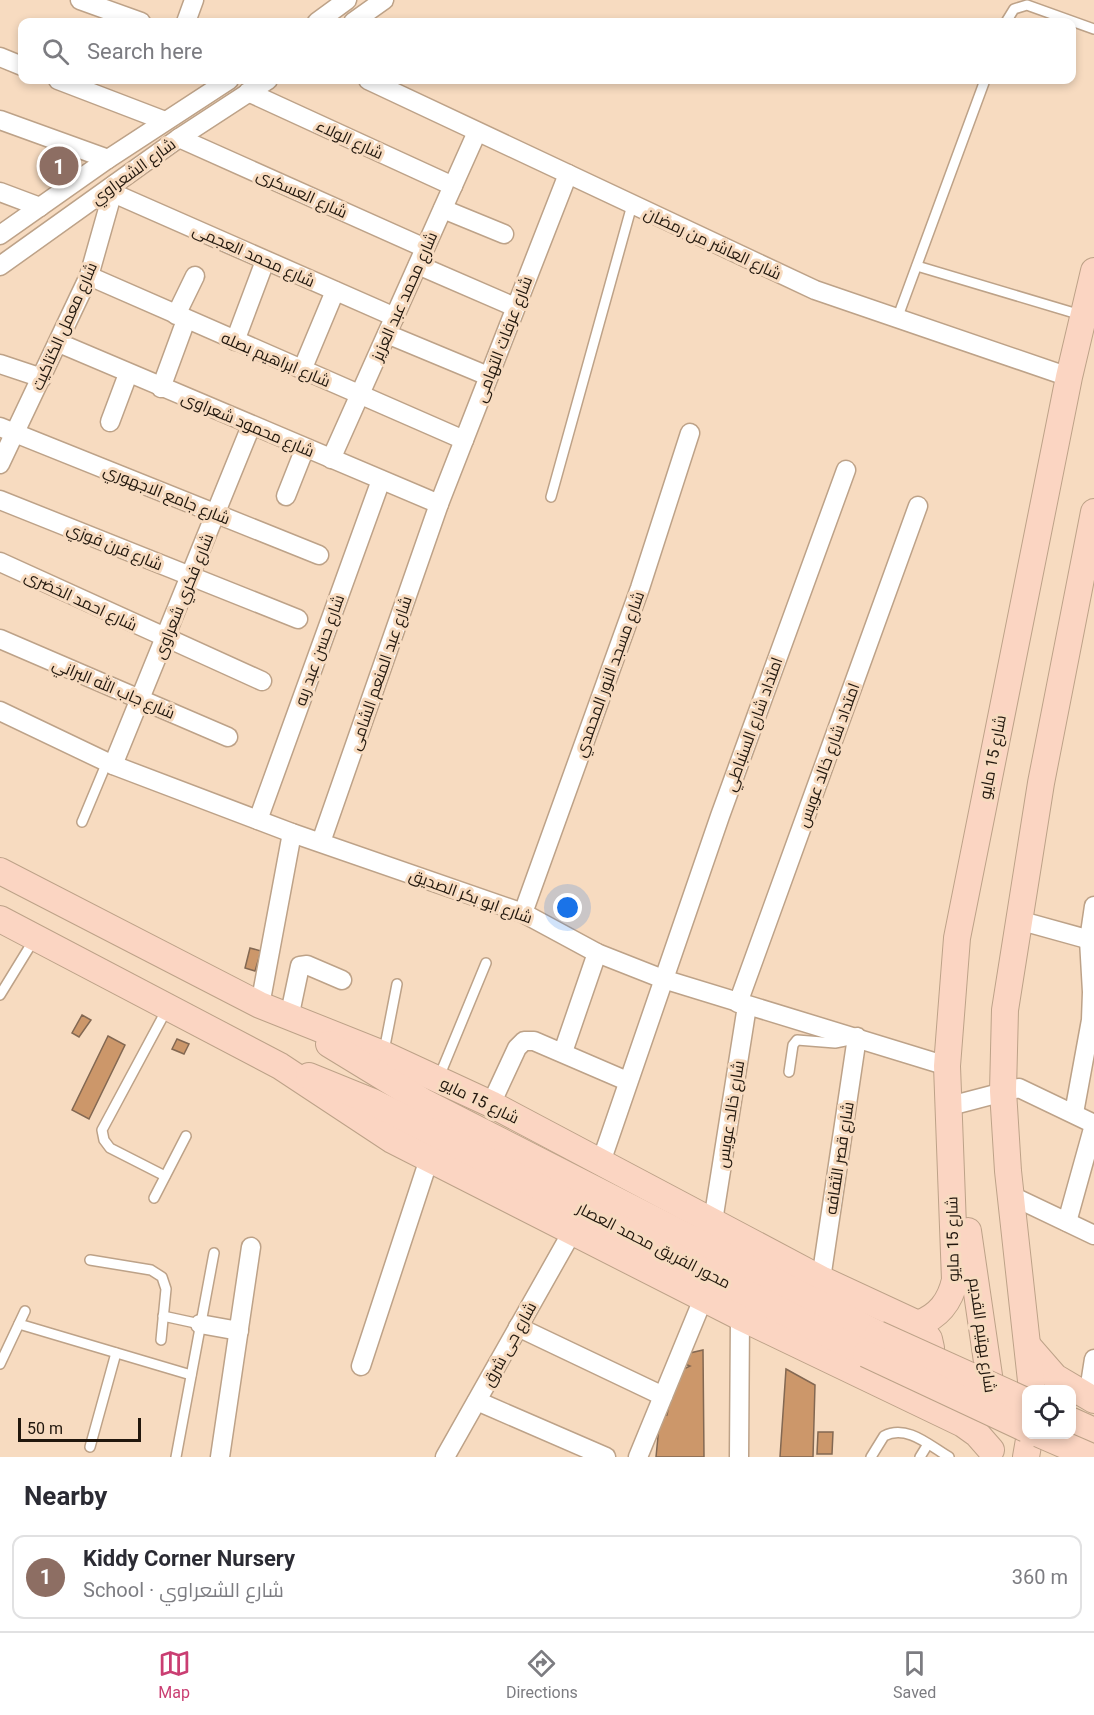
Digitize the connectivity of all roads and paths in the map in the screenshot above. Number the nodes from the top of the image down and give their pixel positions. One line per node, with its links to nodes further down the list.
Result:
1 (81, 0): 5 (street)
2 (194, 0): 6 (street)
3 (347, 0): 7 (street)
4 (384, 0): 8 (street)
5 (130, 18)
6 (187, 18)
7 (322, 18)
8 (359, 18)
9 (1008, 18): 10 (lane)
10 (1063, 18)
11 (1076, 23): 12 (lane)
12 (1094, 29)
13 (0, 57): 14 (street)
14 (18, 64)
15 (68, 84): 22 (street)
16 (224, 84): 22 (street, شارع الشعراوي)
17 (261, 84): 20 (street, شارع الشعراوي)
18 (376, 84): 23 (street, شارع العاشر من رمضان)
19 (984, 84): 38 (lane)
20 (248, 92): 24 (street, شارع الشعراوي); 27 (street, شارع الولاء)
21 (0, 120): 25 (street)
22 (165, 121): 25 (street, شارع الشعراوي)
23 (477, 132): 26 (street, شارع العاشر من رمضان); 27 (street, شارع محمد عبد العزيز)
24 (179, 138): 28 (street, شارع الشعراوي); 35 (street, شارع العسكرى)
25 (108, 159): 31 (street, شارع الشعراوي)
26 (568, 174): 30 (street, شارع العاشر من رمضان); 43 (street, شارع عرفات التهامى)
27 (453, 186): 32 (street, شارع محمد عبد العزيز)
28 (114, 188): 36 (street, شارع محمد العجمى); 37 (street, شارع الشعراوي); 40 (street, شارع معمل الكتاكيت)
29 (0, 192): 31 (street)
30 (632, 205): 47 (street, شارع العاشر من رمضان); 70 (lane)
31 (40, 207): 34 (street, شارع الشعراوي)
32 (443, 209): 33 (street); 35 (street, شارع محمد عبد العزيز)
33 (504, 234)
34 (0, 236)
35 (422, 256): 43 (street, شارع العسكرى); 46 (street, شارع محمد عبد العزيز)
36 (266, 261): 42 (street, شارع محمد العجمى); 49 (street)
37 (0, 266)
38 (917, 266): 44 (lane); 47 (lane)
39 (1094, 271): 44 (main road, شارع 15 مايو)
40 (89, 276): 45 (street, شارع ابراهيم بصله); 50 (street, شارع معمل الكتاكيت)
41 (195, 276): 45 (street)
42 (335, 291): 46 (street, شارع محمد العجمى); 52 (street)
43 (515, 307): 54 (street, شارع عرفات التهامى)
44 (1083, 316): 55 (main road, شارع 15 مايو)
45 (181, 317): 49 (street, شارع ابراهيم بصله); 57 (street)
46 (395, 317): 48 (street, شارع محمد عبد العزيز)
47 (897, 319): 55 (street, شارع العاشر من رمضان)
48 (387, 334): 54 (street); 58 (street, شارع محمد عبد العزيز)
49 (235, 341): 52 (street, شارع ابراهيم بصله)
50 (59, 344): 53 (street, شارع محمود شعراوى); 56 (street, شارع معمل الكتاكيت)
51 (0, 364): 56 (street)
52 (302, 370): 58 (street, شارع ابراهيم بصله)
53 (128, 374): 57 (street, شارع محمود شعراوى); 59 (street)
54 (488, 376): 63 (street, شارع عرفات التهامى)
55 (1069, 376): 113 (main road, شارع 15 مايو)
56 (42, 378): 61 (street, شارع معمل الكتاكيت)
57 (161, 388): 60 (street, شارع محمود شعراوى)
58 (360, 395): 63 (street, شارع ابراهيم بصله); 65 (street, شارع محمد عبد العزيز)
59 (110, 422)
60 (251, 426): 64 (street, شارع محمود شعراوى); 74 (street, شارع فكري شعراوى)
61 (8, 431): 66 (street, شارع معمل الكتاكيت); 74 (street, شارع جامع الاجهوري)
62 (690, 433): 94 (street, شارع مسجد النور المحمدي)
63 (464, 440): 72 (street, شارع عرفات التهامى)
64 (305, 448): 65 (street, شارع محمود شعراوى); 69 (street)
65 (332, 459): 68 (street, شارع محمود شعراوى)
66 (0, 464)
67 (846, 470): 101 (street, امتداد شارع السنباطي)
68 (381, 480): 72 (street, شارع محمود شعراوى); 88 (street, شارع حسن عبد ربه)
69 (286, 496)
70 (551, 497)
71 (0, 500): 78 (street, شارع فرن فوزي)
72 (439, 504): 91 (street, شارع عبد المنعم الشامى)
73 (918, 507): 105 (street, امتداد شارع خالد عويس)
74 (216, 514): 76 (street, شارع جامع الاجهوري); 78 (street, شارع فكري شعراوى)
75 (1094, 516): 79 (main road)
76 (319, 555)
77 (0, 562): 82 (street, شارع احمد الخضرى)
78 (190, 576): 80 (street, شارع فرن فوزي); 82 (street, شارع فكري شعراوى)
79 (1087, 587): 96 (main road)
80 (298, 619)
81 (0, 639): 84 (street, شارع جاب الله البراني)
82 (165, 639): 83 (street, شارع احمد الخضرى); 84 (street, شارع فكري شعراوى)
83 (262, 681)
84 (141, 700): 86 (street, شارع جاب الله البراني); 87 (street, شارع فكري شعراوى)
85 (0, 711): 87 (street, شارع ابو بكر الصديق)
86 (228, 737)
87 (110, 764): 88 (street, شارع ابو بكر الصديق); 89 (lane)
88 (258, 820): 90 (street, شارع ابو بكر الصديق)
89 (81, 822)
90 (292, 833): 91 (street, شارع ابو بكر الصديق); 106 (street)
91 (321, 842): 94 (street, شارع ابو بكر الصديق)
92 (0, 871): 106 (main road, شارع 15 مايو)
93 (1094, 906): 98 (street)
94 (523, 914): 99 (street, شارع ابو بكر الصديق)
95 (0, 919): 97 (main road)
96 (1018, 920): 98 (street); 117 (main road)
97 (36, 937): 104 (lane); 107 (main road)
98 (1091, 940): 120 (street)
99 (597, 952): 101 (street, شارع ابو بكر الصديق); 110 (street)
100 (486, 963): 115 (lane)
101 (663, 979): 105 (street, شارع ابو بكر الصديق); 116 (street, امتداد شارع السنباطي)
102 (342, 980): 108 (street)
103 (396, 984): 111 (lane)
104 (0, 994)
105 (743, 1004): 109 (street, شارع ابو بكر الصديق); 128 (street, شارع خالد عويس)
106 (260, 1005): 108 (main road, شارع 15 مايو)
107 (169, 1007): 112 (main road); 125 (lane)
108 (297, 1021): 111 (main road, شارع 15 مايو); 156 (main road, محور الفريق محمد العصار, bridge)
109 (857, 1037): 113 (street, شارع ابو بكر الصديق); 114 (lane); 135 (street, شارع قصر الثقافه)
110 (563, 1052): 116 (street); 118 (street)
111 (383, 1054): 115 (main road, شارع 15 مايو)
112 (280, 1066): 123 (main road); 160 (main road, محور الفريق محمد العصار, bridge)
113 (947, 1066): 119 (main road, شارع 15 مايو)
114 (789, 1072)
115 (438, 1079): 118 (main road, شارع 15 مايو)
116 (627, 1081): 124 (street, امتداد شارع السنباطي)
117 (1003, 1091): 119 (street); 120 (street); 126 (main road)
118 (491, 1104): 124 (main road, شارع 15 مايو)
119 (950, 1106): 142 (main road, شارع 15 مايو); 167 (main road, شارع بهتيم القديم)
120 (1074, 1113): 121 (street)
121 (1094, 1124): 129 (street)
122 (186, 1136): 125 (lane)
123 (429, 1159): 130 (main road); 151 (street)
124 (601, 1162): 128 (main road, شارع 15 مايو)
125 (165, 1176): 127 (lane)
126 (1010, 1195): 129 (street); 147 (main road)
127 (154, 1198)
128 (713, 1221): 135 (main road, شارع 15 مايو)
129 (1067, 1222): 131 (street)
130 (572, 1232): 136 (main road); 143 (street, شارع حى شرق)
131 (1094, 1235)
132 (251, 1247): 144 (street)
133 (214, 1253): 141 (lane)
134 (90, 1260): 138 (lane)
135 (821, 1279): 142 (main road, شارع 15 مايو)
136 (704, 1299): 139 (main road); 155 (street)
137 (25, 1311): 140 (lane)
138 (164, 1316): 141 (lane); 145 (lane)
139 (740, 1317): 154 (main road); 174 (street)
140 (19, 1324): 146 (lane); 148 (lane)
141 (201, 1324): 144 (street); 152 (lane)
142 (918, 1324): 154 (main road)
143 (519, 1327): 155 (street); 157 (street, شارع حى شرق)
144 (239, 1331): 170 (street)
145 (161, 1340)
146 (4, 1343): 150 (lane)
147 (1028, 1346): 153 (main road); 158 (main road)
148 (116, 1353): 152 (lane); 166 (lane)
149 (1094, 1359): 158 (street)
150 (0, 1364)
151 (362, 1366)
152 (191, 1375): 169 (lane)
153 (1032, 1385)
154 (888, 1387): 167 (main road)
155 (663, 1396): 173 (street)
156 (1022, 1399)
157 (477, 1401): 171 (street, شارع حى شرق); 172 (street)
158 (1084, 1401)
159 (1076, 1423): 161 (main road)
160 (1022, 1427)
161 (1094, 1431)
162 (1029, 1439): 177 (main road)
163 (1051, 1439): 179 (main road, bridge)
164 (1057, 1439): 178 (main road)
165 (928, 1444): 168 (lane); 175 (lane); 176 (lane)
166 (90, 1447)
167 (990, 1453)
168 (947, 1456)
169 (176, 1457)
170 (220, 1457)
171 (445, 1457)
172 (606, 1457)
173 (638, 1457)
174 (739, 1457)
175 (872, 1457)
176 (920, 1457)
177 (1026, 1457)
178 (1060, 1457)
179 (1092, 1457)

